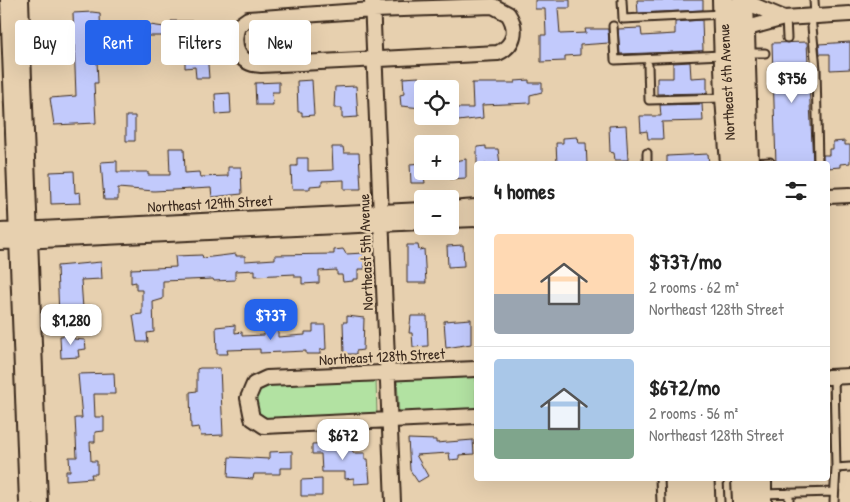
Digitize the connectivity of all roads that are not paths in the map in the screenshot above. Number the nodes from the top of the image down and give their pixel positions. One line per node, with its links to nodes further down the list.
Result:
1 (8, 0): 32 (street)
2 (21, 0): 32 (street)
3 (622, 0): 5 (lane)
4 (814, 0): 8 (lane)
5 (733, 4): 9 (street); 11 (main road, Northeast 6th Avenue); 13 (main road, Northeast 6th Avenue)
6 (373, 5): 14 (street, Northeast 5th Avenue); 14 (street); 14 (street)
7 (850, 14): 8 (street)
8 (813, 16): 9 (street); 21 (lane)
9 (785, 18): 11 (street); 12 (lane)
10 (613, 26): 13 (lane)
11 (744, 29): 19 (main road, Northeast 6th Avenue)
12 (787, 38)
13 (725, 55): 16 (main road, Northeast 6th Avenue)
14 (375, 58): 27 (street, Northeast 5th Avenue)
15 (648, 65): 16 (lane)
16 (726, 98): 20 (main road, Northeast 6th Avenue)
17 (647, 154): 18 (lane)
18 (647, 161)
19 (738, 161)
20 (738, 161)
21 (818, 161)
22 (850, 195): 23 (street)
23 (830, 196)
24 (474, 207): 25 (street)
25 (459, 208)
26 (414, 212): 27 (street, Northeast 129th Street)
27 (381, 218): 30 (street, Northeast 129th Street); 32 (street, Northeast 129th Street); 35 (street, Northeast 5th Avenue)
28 (474, 219): 29 (street)
29 (459, 220)
30 (414, 221)
31 (0, 231): 32 (street, Northeast 129th Street)
32 (24, 235): 33 (street, Northeast 129th Street); 48 (street); 49 (street)
33 (0, 242)
34 (474, 369): 35 (street, Northeast 128th Street)
35 (387, 373): 39 (street, Northeast 5th Avenue); 39 (street, Northeast 128th Street)
36 (850, 376): 37 (street)
37 (830, 377): 40 (lane)
38 (474, 416): 39 (street, Northeast 128th Street)
39 (389, 420): 50 (street, Northeast 5th Avenue)
40 (836, 468): 41 (lane); 45 (lane)
41 (850, 468)
42 (660, 481): 51 (lane)
43 (719, 481): 52 (lane)
44 (744, 481): 46 (main road)
45 (834, 492): 47 (lane); 54 (lane)
46 (757, 494): 47 (lane)
47 (789, 494): 53 (lane)
48 (27, 502)
49 (40, 502)
50 (393, 502)
51 (661, 502)
52 (720, 502)
53 (789, 502)
54 (834, 502)

